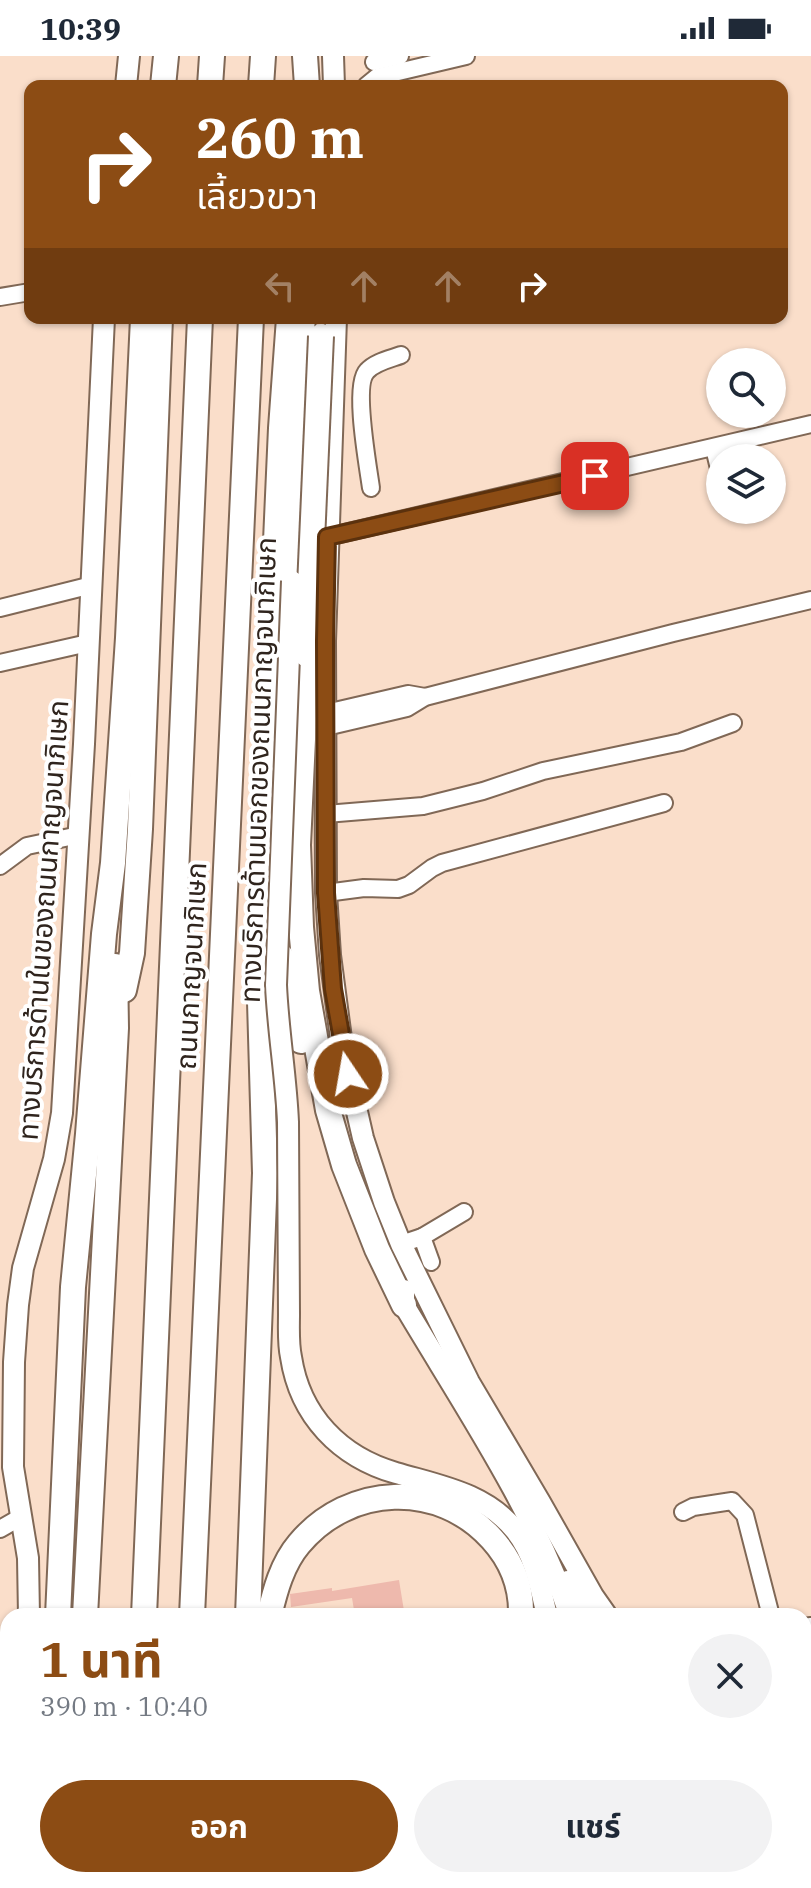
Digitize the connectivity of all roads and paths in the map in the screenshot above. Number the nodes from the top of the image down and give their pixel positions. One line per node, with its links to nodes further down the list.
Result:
1 (129, 56): 10 (main road)
2 (166, 56): 11 (highway)
3 (212, 56): 12 (highway)
4 (263, 56): 13 (highway)
5 (305, 56): 14 (highway)
6 (333, 56): 15 (main road)
7 (400, 56): 9 (street)
8 (466, 56): 9 (street)
9 (371, 70)
10 (127, 80)
11 (164, 80)
12 (210, 80)
13 (261, 80)
14 (307, 80)
15 (334, 80)
16 (24, 293): 17 (street)
17 (0, 297)
18 (104, 324): 37 (main road, ทางบริการด้านในของถนนกาญจนาภิเษก)
19 (143, 324): 48 (highway)
20 (160, 324): 51 (highway)
21 (200, 324): 65 (highway, ถนนกาญจนาภิเษก)
22 (251, 324): 66 (highway, ถนนกาญจนาภิเษก)
23 (289, 324): 45 (highway)
24 (305, 324): 70 (main road, ทางบริการด้านนอกของถนนกาญจนาภิเษก, bridge)
25 (314, 324): 29 (main road)
26 (332, 324): 29 (main road)
27 (332, 324): 52 (highway, bridge)
28 (401, 355): 30 (street)
29 (334, 383): 31 (main road)
30 (361, 410): 31 (street); 35 (street)
31 (333, 412): 36 (main road)
32 (811, 424): 33 (street)
33 (730, 444)
34 (706, 450): 36 (street)
35 (371, 488)
36 (327, 537): 42 (main road)
37 (92, 585): 39 (street); 40 (main road, ทางบริการด้านในของถนนกาญจนาภิเษก)
38 (811, 600): 42 (street)
39 (0, 608)
40 (88, 643): 41 (street); 47 (main road, ทางบริการด้านในของถนนกาญจนาภิเษก)
41 (0, 663)
42 (326, 720): 46 (main road)
43 (733, 723): 46 (street)
44 (664, 803): 50 (street)
45 (264, 811): 52 (highway); 67 (highway)
46 (326, 814): 50 (main road)
47 (79, 835): 49 (street); 60 (main road, ทางบริการด้านในของถนนกาญจนาภิเษก)
48 (113, 863): 51 (highway); 63 (highway)
49 (1, 864)
50 (326, 893): 55 (main road)
51 (116, 1028): 64 (highway)
52 (328, 1110): 57 (highway)
53 (464, 1212): 54 (street)
54 (422, 1237): 55 (street); 56 (street)
55 (401, 1244): 57 (main road); 73 (main road)
56 (431, 1262)
57 (404, 1305): 58 (main road)
58 (510, 1485): 71 (main road); 72 (main road)
59 (683, 1512): 74 (street)
60 (21, 1517): 61 (street); 62 (main road, ทางบริการด้านในของถนนกาญจนาภิเษก)
61 (0, 1529)
62 (29, 1608)
63 (58, 1608)
64 (85, 1608)
65 (144, 1608)
66 (192, 1608)
67 (248, 1608)
68 (271, 1608): 69 (highway)
69 (520, 1608)
70 (545, 1608)
71 (567, 1608)
72 (583, 1608)
73 (601, 1608)
74 (769, 1608)

